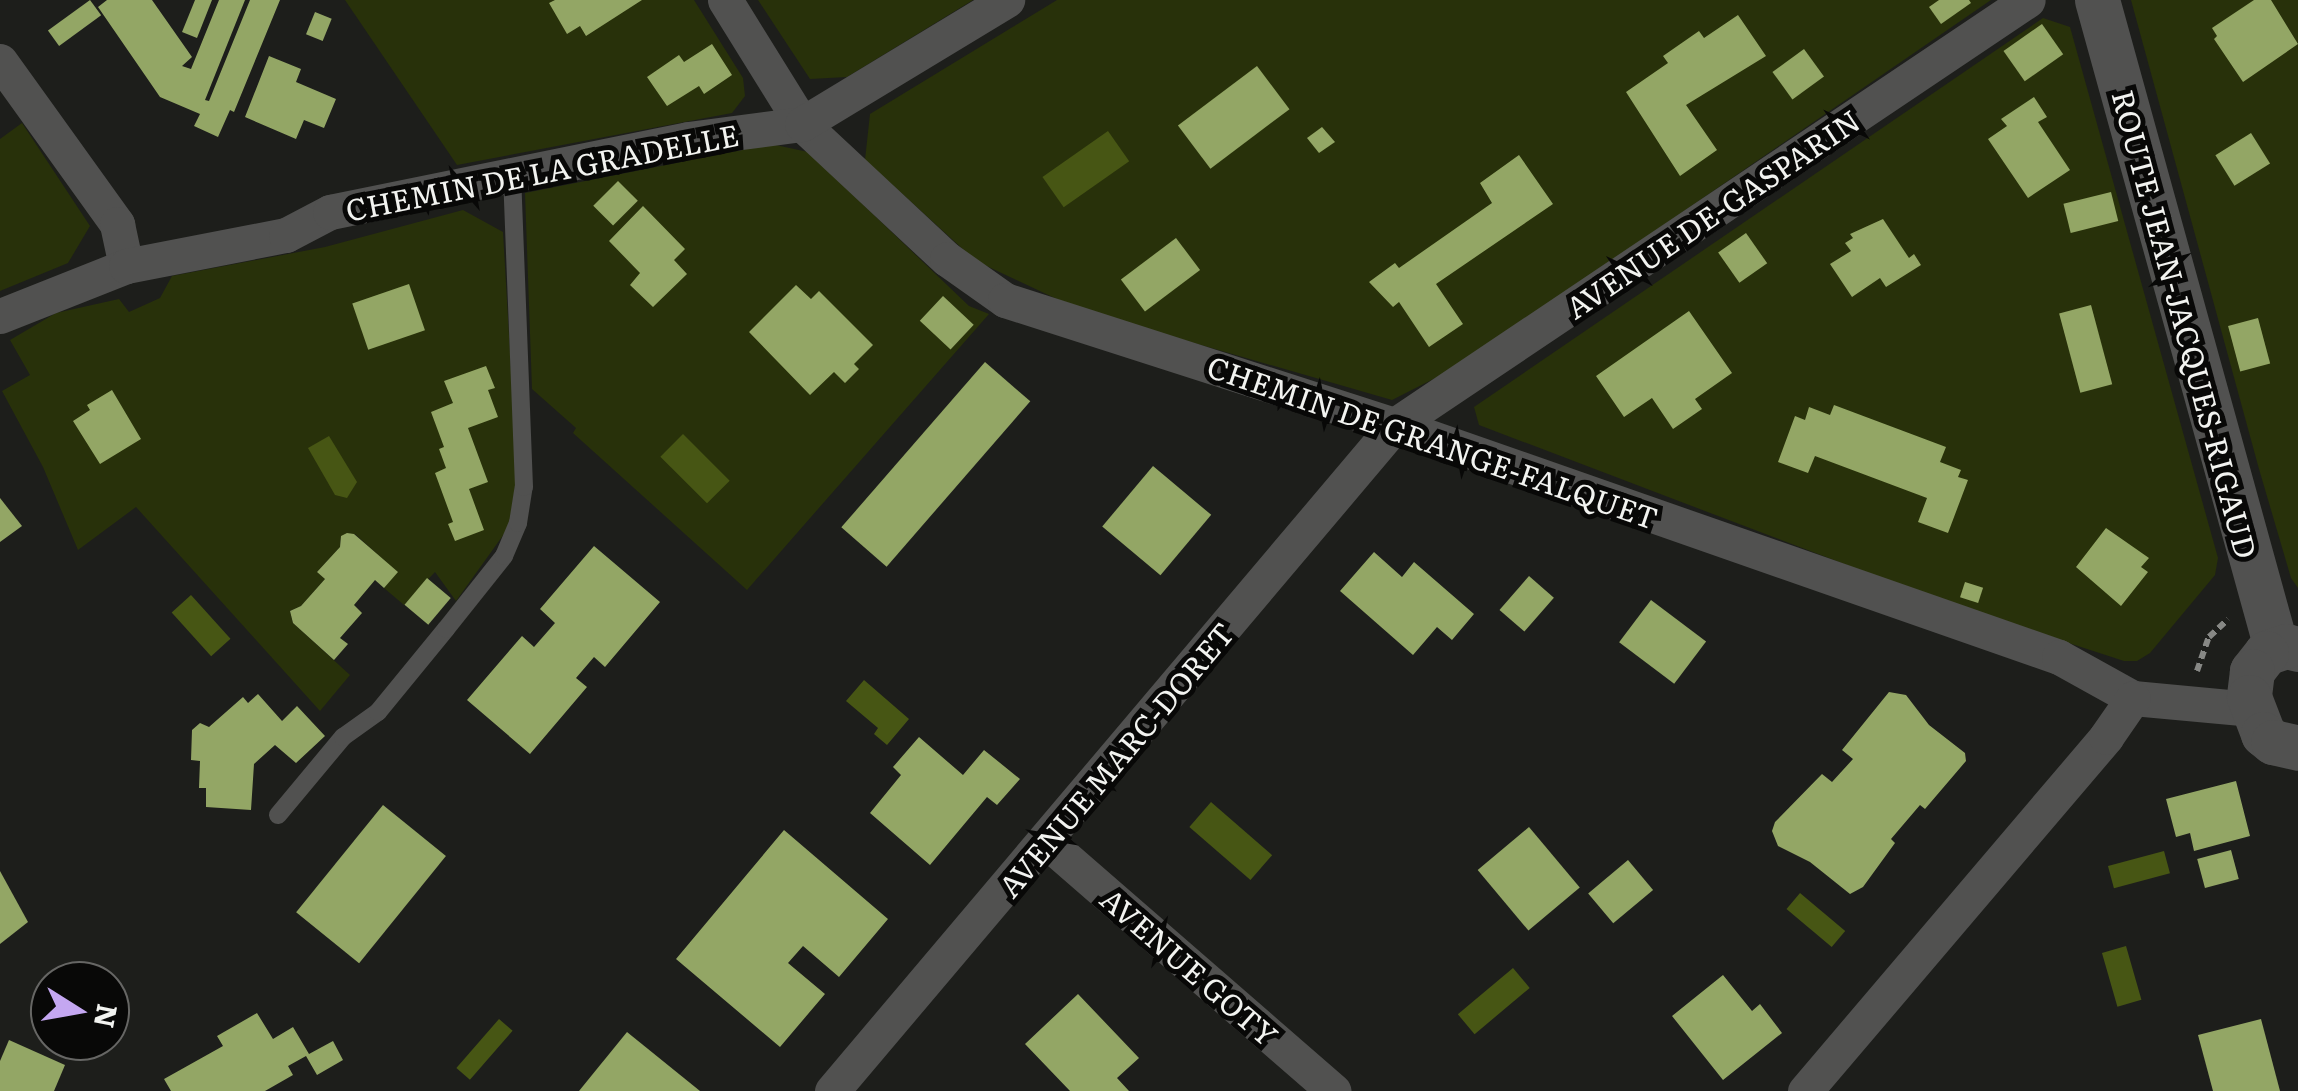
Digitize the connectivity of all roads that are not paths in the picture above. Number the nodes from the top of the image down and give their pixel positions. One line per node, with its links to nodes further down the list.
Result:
1 (725, 0): 6 (street, CHEMIN DE GRANGE-FALQUET)
2 (1008, 0): 6 (street, CHEMIN DE LA GRADELLE)
3 (2028, 0): 10 (street, AVENUE DE-GASPARIN)
4 (2097, 0): 11 (street, ROUTE JEAN-JACQUES-RIGAUD)
5 (0, 61): 8 (street)
6 (802, 124): 7 (street, CHEMIN DE LA GRADELLE); 10 (street, CHEMIN DE GRANGE-FALQUET)
7 (512, 175): 8 (street, CHEMIN DE LA GRADELLE); 15 (lane)
8 (126, 266): 9 (street, CHEMIN DE LA GRADELLE)
9 (0, 316)
10 (1396, 425): 12 (street, CHEMIN DE GRANGE-FALQUET); 16 (street, AVENUE MARC-DORET)
11 (2287, 648): 13 (street)
12 (2133, 698): 13 (street, CHEMIN DE GRANGE-FALQUET); 19 (street)
13 (2252, 709): 14 (street)
14 (2298, 748)
15 (278, 815)
16 (1046, 841): 17 (street, AVENUE MARC-DORET); 18 (street, AVENUE GOTY)
17 (832, 1091)
18 (1334, 1091)
19 (1805, 1091)

